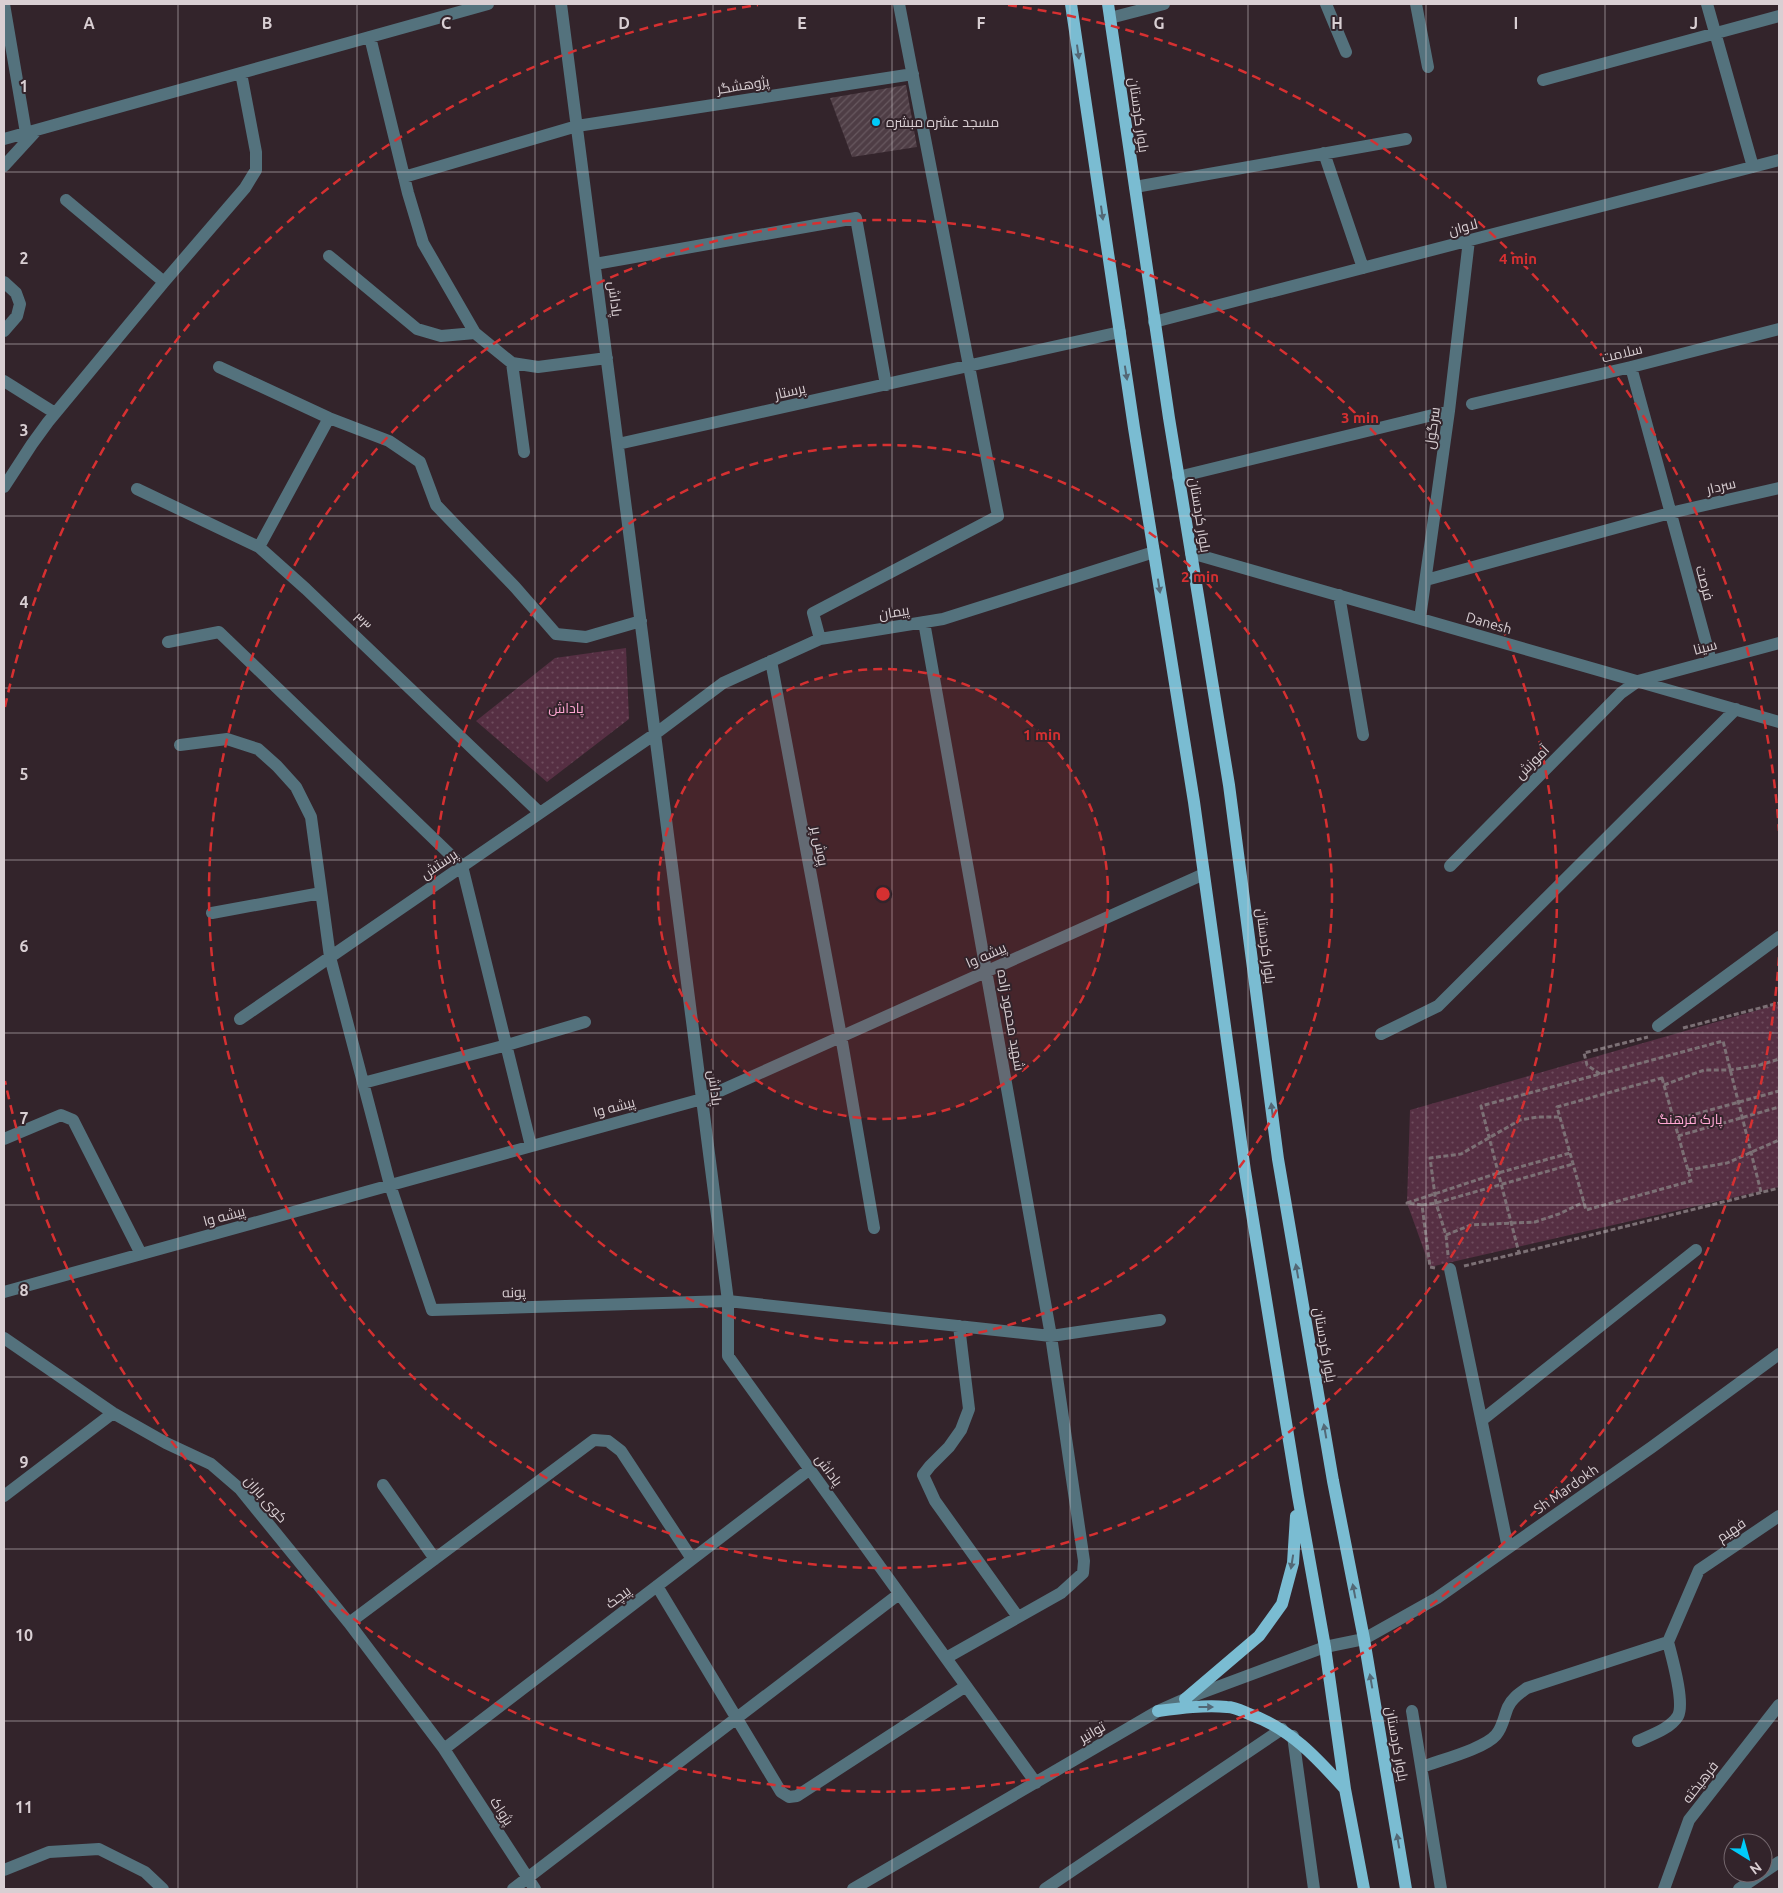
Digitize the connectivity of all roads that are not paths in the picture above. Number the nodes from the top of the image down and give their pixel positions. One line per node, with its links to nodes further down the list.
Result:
1 (4, 4): 21 (street)
2 (488, 4): 14 (street)
3 (560, 4): 20 (street, پاداش)
4 (899, 4): 18 (street)
5 (1071, 4): 40 (main road, one-way to 40)
6 (1108, 4): 12 (main road, بلوار کردستان)
7 (1164, 4): 12 (street)
8 (1326, 4): 15 (street)
9 (1416, 4): 16 (street)
10 (1707, 4): 13 (street)
11 (1779, 16): 13 (street)
12 (1110, 18): 29 (main road, بلوار کردستان)
13 (1715, 33): 19 (street); 27 (street)
14 (370, 37): 17 (street); 28 (street)
15 (1346, 52)
16 (1428, 67)
17 (241, 73): 21 (street); 36 (street)
18 (913, 74): 20 (street, پژوهشگر); 44 (street)
19 (1543, 80)
20 (577, 126): 28 (street, پژوهشگر); 33 (street, پاداش)
21 (31, 132): 22 (street); 26 (street)
22 (4, 139)
23 (1406, 139): 24 (street)
24 (1324, 153): 29 (street); 34 (street)
25 (1779, 160): 27 (street, لاوان)
26 (4, 166)
27 (1754, 167): 31 (street, لاوان)
28 (404, 177): 41 (street)
29 (1135, 187): 37 (main road, بلوار کردستان)
30 (66, 200): 36 (street)
31 (1469, 240): 34 (street, لاوان); 50 (street, سرگول)
32 (328, 256): 41 (street)
33 (595, 264): 42 (street, پاداش); 48 (street)
34 (1364, 268): 37 (street, لاوان)
35 (4, 282): 39 (street)
36 (164, 282): 51 (street)
37 (1154, 322): 55 (main road, بلوار کردستان)
38 (1779, 329): 46 (street, سلامت)
39 (4, 331)
40 (1120, 332): 44 (street, پرستار); 61 (main road, one-way to 61)
41 (475, 333): 43 (street)
42 (607, 358): 43 (street); 53 (street, پاداش)
43 (512, 363): 54 (street)
44 (968, 366): 48 (street, پرستار); 68 (street)
45 (219, 367): 52 (street)
46 (1631, 367): 49 (street, سلامت); 59 (street, فرصت)
47 (4, 381): 51 (street)
48 (886, 384): 53 (street, پرستار)
49 (1472, 404)
50 (1449, 411): 55 (street); 63 (street, سرگول)
51 (55, 413): 56 (street)
52 (329, 418): 60 (street); 66 (street)
53 (618, 444): 66 (street, پاداش)
54 (524, 452)
55 (1178, 477): 62 (main road, بلوار کردستان)
56 (4, 487)
57 (1779, 488): 59 (street, سردار)
58 (137, 489): 60 (street, ۳۳)
59 (1670, 513): 63 (street, سردار); 72 (street, فرصت)
60 (259, 547): 79 (street, ۳۳)
61 (1154, 552): 67 (street, پیمان); 82 (main road, one-way to 82)
62 (1191, 553): 64 (street, Danesh); 124 (main road, بلوار کردستان, one-way to 62)
63 (1426, 580): 65 (street, سرگول)
64 (1339, 595): 65 (street, Danesh); 77 (street)
65 (1420, 618): 73 (street, Danesh)
66 (641, 621): 76 (street, پاداش)
67 (924, 622): 68 (street, پیمان); 87 (street, شهید محمود زاده)
68 (820, 639): 71 (street, پیمان)
69 (168, 642): 80 (street)
70 (1779, 643): 72 (street, سینا)
71 (770, 661): 76 (street, پیمان); 92 (street, پوش پر)
72 (1711, 661): 73 (street, سینا)
73 (1638, 681): 74 (street, Danesh); 81 (street, آموزش)
74 (1736, 709): 75 (street, Danesh); 91 (street)
75 (1779, 722)
76 (655, 734): 79 (street, پرستش); 95 (street, پاداش)
77 (1363, 735)
78 (180, 745): 83 (street)
79 (540, 813): 80 (street, پرستش)
80 (462, 866): 86 (street, پرستش); 93 (street)
81 (1450, 866)
82 (1204, 874): 87 (street, پیشه وا); 115 (main road)
83 (321, 893): 84 (street); 86 (street)
84 (212, 913)
85 (1779, 937): 90 (street)
86 (330, 957): 88 (street, پرستش); 94 (street)
87 (987, 971): 92 (street, پیشه وا); 107 (street, شهید محمود زاده)
88 (240, 1020)
89 (585, 1022): 93 (street)
90 (1658, 1026)
91 (1381, 1034)
92 (840, 1036): 95 (street, پیشه وا); 99 (street, پوش پر)
93 (507, 1045): 94 (street); 97 (street)
94 (363, 1083): 98 (street)
95 (702, 1098): 97 (street, پیشه وا); 104 (street, پاداش)
96 (4, 1139): 101 (street)
97 (532, 1146): 98 (street, پیشه وا)
98 (390, 1185): 101 (street, پیشه وا); 104 (street, پونه)
99 (874, 1228)
100 (1696, 1250): 111 (street)
101 (141, 1254): 103 (street, پیشه وا)
102 (1450, 1269): 111 (street)
103 (4, 1292)
104 (728, 1301): 106 (street); 112 (street, پاداش)
105 (1160, 1320): 107 (street)
106 (959, 1326): 107 (street); 122 (street)
107 (1051, 1336): 122 (street, شهید محمود زاده)
108 (4, 1338): 110 (street, کوی باران)
109 (1779, 1354): 117 (street, Sh Mardokh)
110 (113, 1414): 114 (street); 123 (street, کوی باران)
111 (1482, 1420): 117 (street)
112 (810, 1469): 119 (street, پیچک); 121 (street, پاداش)
113 (382, 1485): 118 (street)
114 (4, 1496)
115 (1298, 1496): 126 (main road); 129 (main road, one-way to 129)
116 (1779, 1516): 125 (street, فهیم)
117 (1508, 1548): 124 (street, Sh Mardokh)
118 (435, 1559): 119 (street); 123 (street)
119 (692, 1559): 120 (street, پیچک)
120 (657, 1586): 133 (street); 136 (street, پیچک)
121 (900, 1594): 127 (street, پاداش); 133 (street)
122 (1018, 1617): 127 (street, شهید محمود زاده)
123 (349, 1623): 136 (street, کوی باران)
124 (1364, 1639): 126 (street, توانیر); 150 (main road, بلوار کردستان, one-way to 124)
125 (1668, 1642): 135 (street); 137 (street)
126 (1325, 1647): 129 (street, توانیر); 139 (main road)
127 (946, 1658): 128 (street, پاداش)
128 (966, 1686): 133 (street); 138 (street, پاداش)
129 (1185, 1699): 131 (street, توانیر)
130 (1779, 1704): 152 (street, فرهیخته)
131 (1158, 1711): 134 (main road, one-way to 134); 138 (street, توانیر)
132 (1412, 1711): 137 (street)
133 (737, 1717): 142 (street)
134 (1288, 1733): 139 (main road); 147 (street); 148 (street)
135 (1638, 1742)
136 (444, 1748): 142 (street, پژواک)
137 (1422, 1767): 151 (street)
138 (1036, 1783): 146 (street, توانیر)
139 (1345, 1789): 149 (main road)
140 (1779, 1862): 153 (street)
141 (4, 1870): 143 (street)
142 (528, 1878): 144 (street); 145 (street, پژواک)
143 (162, 1889)
144 (512, 1889)
145 (535, 1889)
146 (853, 1889)
147 (1045, 1889)
148 (1314, 1889)
149 (1364, 1889)
150 (1406, 1889)
151 (1442, 1889)
152 (1664, 1889)
153 (1740, 1889)

